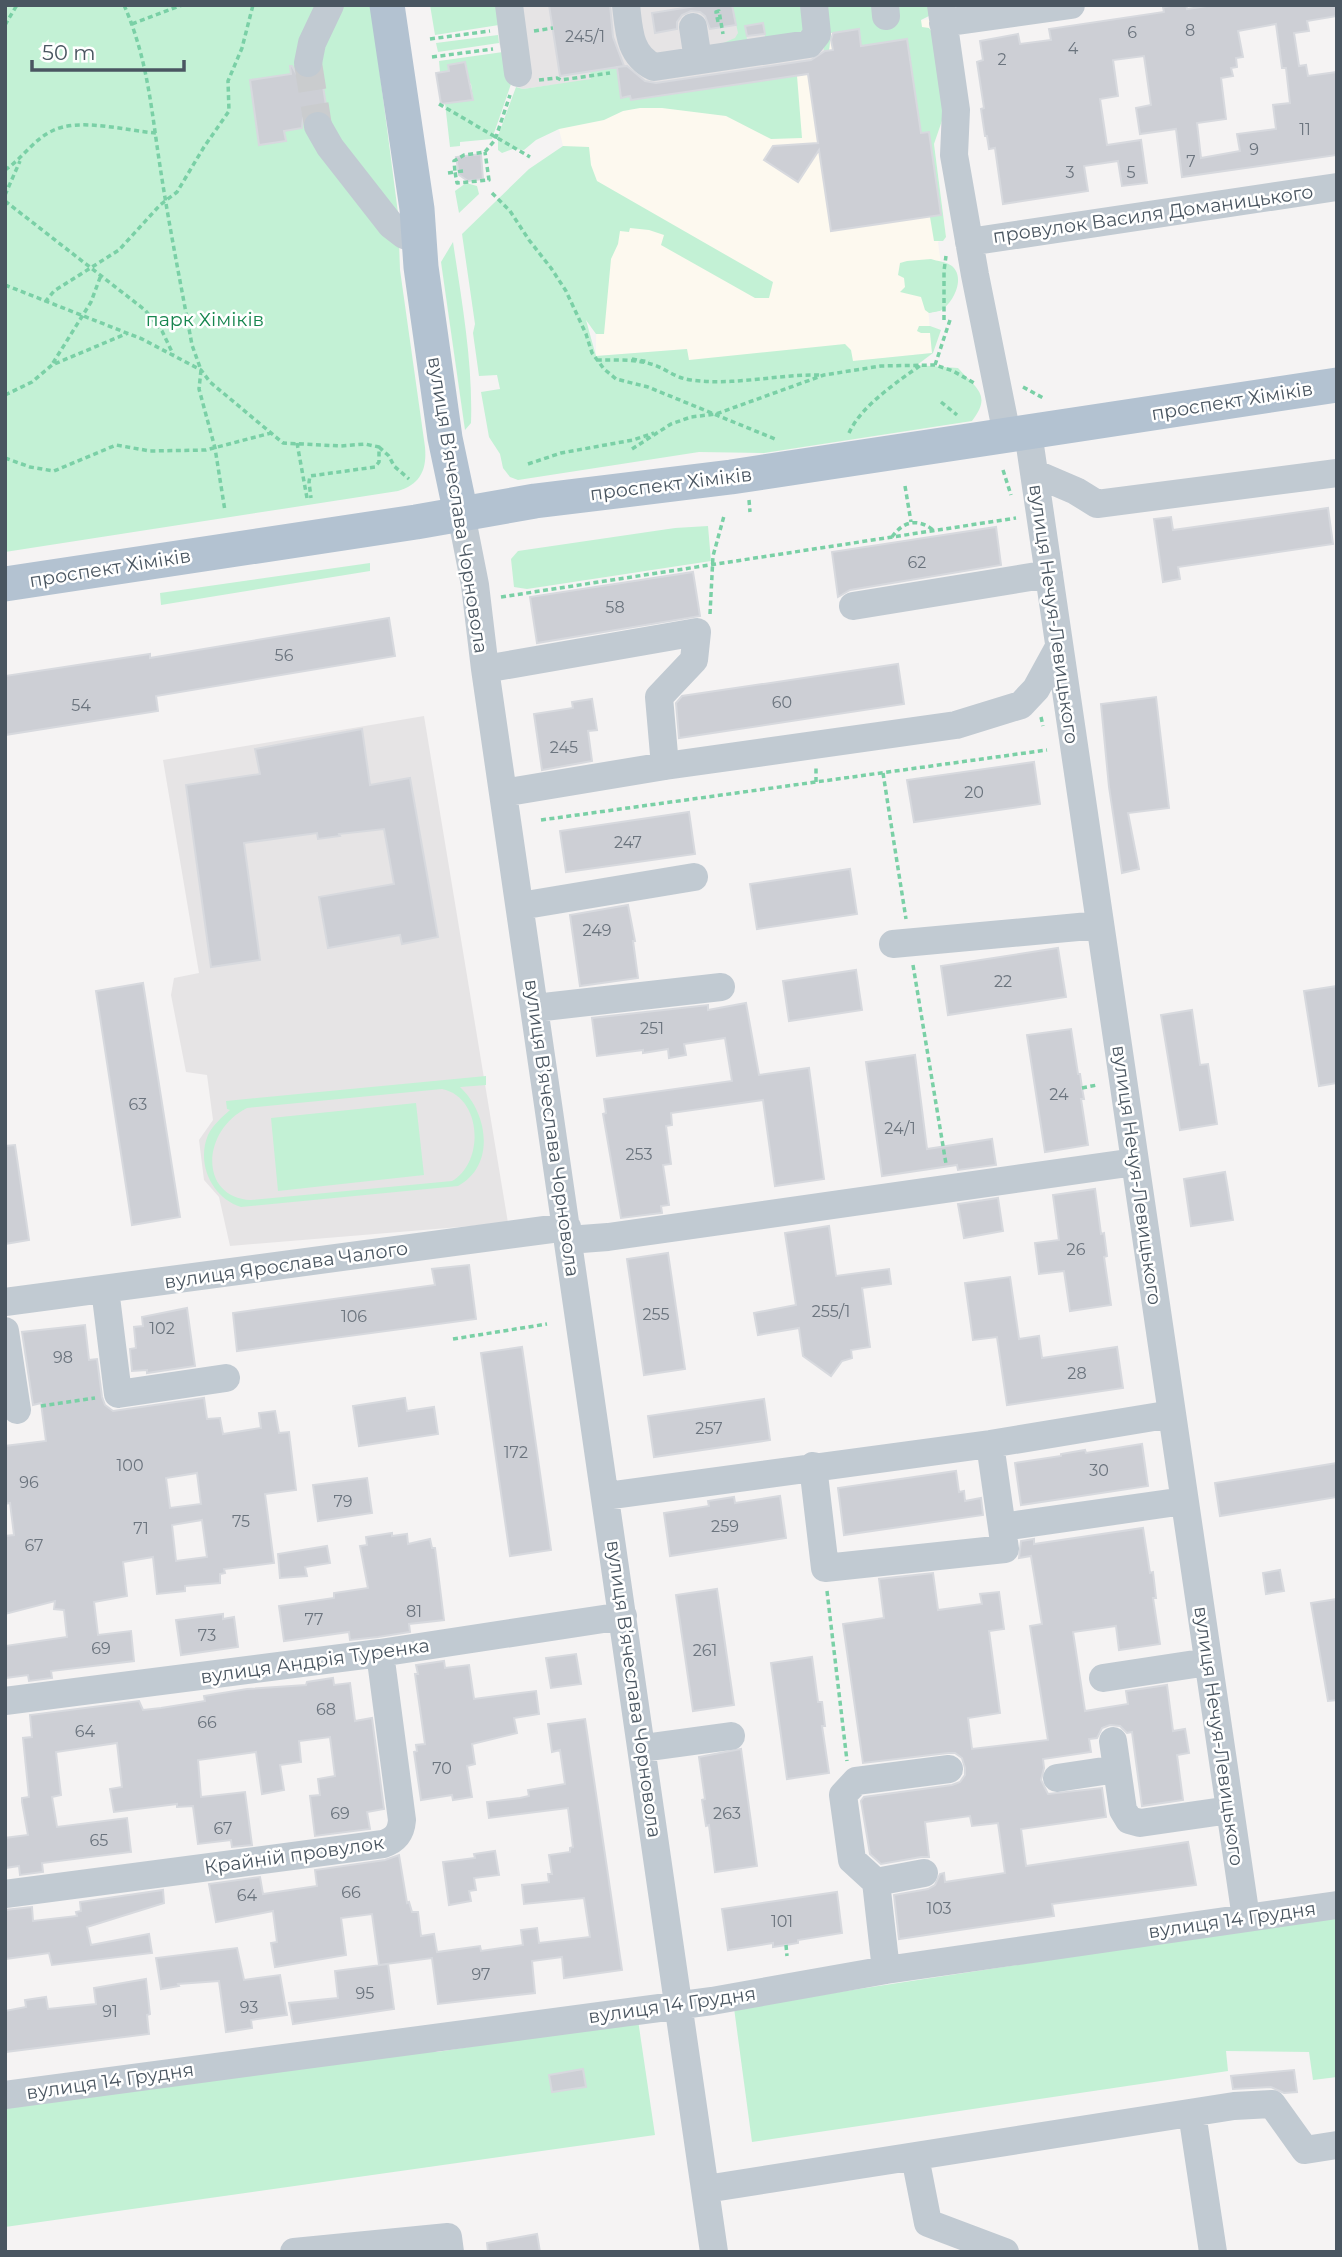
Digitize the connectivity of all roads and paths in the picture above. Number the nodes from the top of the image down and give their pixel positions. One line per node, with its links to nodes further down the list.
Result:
1 (17, 5): 12 (path)
2 (124, 5): 11 (path)
3 (182, 5): 11 (path)
4 (253, 5): 33 (path)
5 (330, 5): 17 (street)
6 (387, 5): 34 (main road, вулиця Вʼячеслава Чорновола)
7 (626, 5): 8 (street)
8 (814, 5)
9 (1071, 5): 10 (street)
10 (942, 14): 35 (street, вулиця Нечуя-Левицького)
11 (132, 24): 21 (path)
12 (5, 25)
13 (553, 28): 15 (path)
14 (430, 39): 15 (path)
15 (516, 44): 16 (path); 18 (path); 22 (path)
16 (432, 57)
17 (309, 63)
18 (610, 73)
19 (439, 104): 22 (path)
20 (318, 126): 34 (street)
21 (156, 133): 25 (path); 33 (path)
22 (496, 137): 23 (path); 24 (path)
23 (485, 152): 28 (path); 28 (path)
24 (530, 157)
25 (20, 159): 26 (path); 32 (path)
26 (5, 170)
27 (463, 171): 28 (path)
28 (455, 172): 29 (path)
29 (448, 173)
30 (1337, 187): 35 (street, провулок Василя Доманицького)
31 (492, 193): 45 (path)
32 (5, 198): 36 (path)
33 (167, 201): 36 (path); 49 (path)
34 (419, 240): 73 (main road, вулиця Вʼячеслава Чорновола)
35 (958, 247): 41 (path); 57 (street, вулиця Нечуя-Левицького)
36 (92, 268): 37 (path); 39 (path)
37 (101, 275): 40 (path); 44 (path)
38 (5, 285): 39 (path)
39 (44, 302): 40 (path)
40 (82, 316): 43 (path); 46 (path)
41 (944, 320)
42 (950, 320): 48 (path)
43 (128, 333): 44 (path); 46 (path)
44 (174, 356): 49 (path)
45 (597, 360): 50 (path); 54 (path)
46 (52, 365): 53 (path)
47 (921, 365): 48 (path); 50 (path); 64 (path)
48 (935, 365): 51 (path)
49 (201, 370): 56 (path); 61 (path)
50 (824, 375): 54 (path)
51 (976, 384)
52 (1337, 385): 57 (main road, проспект Хіміків)
53 (5, 395)
54 (716, 414): 55 (path); 58 (path)
55 (659, 431): 62 (path); 65 (path)
56 (271, 433): 59 (path); 61 (path)
57 (1017, 434): 64 (main road, проспект Хіміків); 67 (street, вулиця Нечуя-Левицького)
58 (775, 439)
59 (297, 443): 60 (path); 60 (path)
60 (379, 447): 68 (path)
61 (215, 448): 63 (path); 71 (path)
62 (632, 449)
63 (5, 458)
64 (849, 459): 73 (main road, проспект Хіміків)
65 (528, 464)
66 (1337, 472): 67 (street)
67 (1034, 473): 80 (street, вулиця Нечуя-Левицького)
68 (409, 479)
69 (905, 486): 76 (path)
70 (749, 499): 72 (path)
71 (225, 511)
72 (750, 512)
73 (461, 514): 81 (main road, проспект Хіміків); 86 (street, вулиця Вʼячеслава Чорновола)
74 (724, 516): 79 (path)
75 (1018, 517): 77 (path)
76 (911, 522): 77 (path); 78 (path)
77 (933, 530): 78 (path)
78 (892, 537): 79 (path)
79 (712, 565): 82 (path); 84 (path)
80 (1049, 574): 83 (street); 85 (street, вулиця Нечуя-Левицького)
81 (5, 584)
82 (499, 597)
83 (853, 606)
84 (697, 632): 86 (street); 88 (street)
85 (1059, 647): 88 (street); 94 (street, вулиця Нечуя-Левицького)
86 (485, 669): 90 (street, вулиця Вʼячеслава Чорновола)
87 (1047, 750): 89 (path)
88 (665, 766): 90 (street)
89 (883, 773): 91 (path); 95 (path)
90 (503, 793): 93 (street, вулиця Вʼячеслава Чорновола)
91 (541, 820)
92 (694, 877): 93 (street)
93 (520, 906): 97 (street, вулиця Вʼячеслава Чорновола)
94 (1100, 925): 95 (street); 100 (street, вулиця Нечуя-Левицького)
95 (902, 943): 101 (path)
96 (720, 987): 97 (street)
97 (535, 1008): 102 (street, вулиця Вʼячеслава Чорновола)
98 (1097, 1085): 99 (path)
99 (1082, 1088)
100 (1135, 1162): 101 (street, вулиця Ярослава Чалого); 112 (street, вулиця Нечуя-Левицького)
101 (950, 1188): 102 (street, вулиця Ярослава Чалого)
102 (568, 1234): 103 (street, вулиця Ярослава Чалого); 115 (street, вулиця Вʼячеслава Чорновола)
103 (104, 1289): 104 (street, вулиця Ярослава Чалого); 109 (street)
104 (5, 1302)
105 (547, 1324): 107 (path)
106 (5, 1331): 111 (street)
107 (453, 1339)
108 (226, 1378): 109 (street)
109 (118, 1394): 110 (path)
110 (48, 1405)
111 (17, 1410)
112 (1171, 1414): 113 (street); 116 (street, вулиця Нечуя-Левицького)
113 (990, 1444): 114 (street); 117 (street)
114 (813, 1466): 115 (street); 118 (street)
115 (606, 1496): 119 (street, вулиця Вʼячеслава Чорновола)
116 (1184, 1501): 117 (street); 121 (street, вулиця Нечуя-Левицького)
117 (1002, 1527): 118 (street)
118 (825, 1568): 130 (path)
119 (623, 1616): 120 (street, вулиця Андрія Туренка); 126 (street, вулиця Вʼячеслава Чорновола)
120 (380, 1653): 123 (street, вулиця Андрія Туренка); 134 (street, Крайній провулок)
121 (1208, 1661): 122 (street); 131 (street, вулиця Нечуя-Левицького)
122 (1103, 1678)
123 (5, 1701)
124 (731, 1737): 126 (street)
125 (1112, 1741): 128 (street)
126 (643, 1748): 140 (street, вулиця Вʼячеслава Чорновола)
127 (949, 1769): 130 (street)
128 (1117, 1769): 129 (street); 131 (street)
129 (1057, 1778)
130 (856, 1780): 133 (street)
131 (1230, 1810): 136 (street, вулиця Нечуя-Левицького)
132 (924, 1873): 133 (street)
133 (876, 1882): 139 (street)
134 (5, 1894)
135 (1337, 1905): 136 (street, вулиця 14 Грудня)
136 (1245, 1918): 139 (street, вулиця 14 Грудня)
137 (786, 1945): 138 (path)
138 (787, 1956)
139 (886, 1970): 140 (street, вулиця 14 Грудня)
140 (680, 2004): 141 (street, вулиця 14 Грудня); 145 (street, вулиця Вʼячеслава Чорновола)
141 (5, 2095)
142 (1192, 2113): 143 (street); 144 (street); 150 (street)
143 (1337, 2145)
144 (915, 2157): 145 (street); 149 (street)
145 (706, 2189): 148 (street, вулиця Вʼячеслава Чорновола)
146 (294, 2252): 147 (street)
147 (450, 2252)
148 (714, 2252)
149 (1005, 2252)
150 (1213, 2252)

